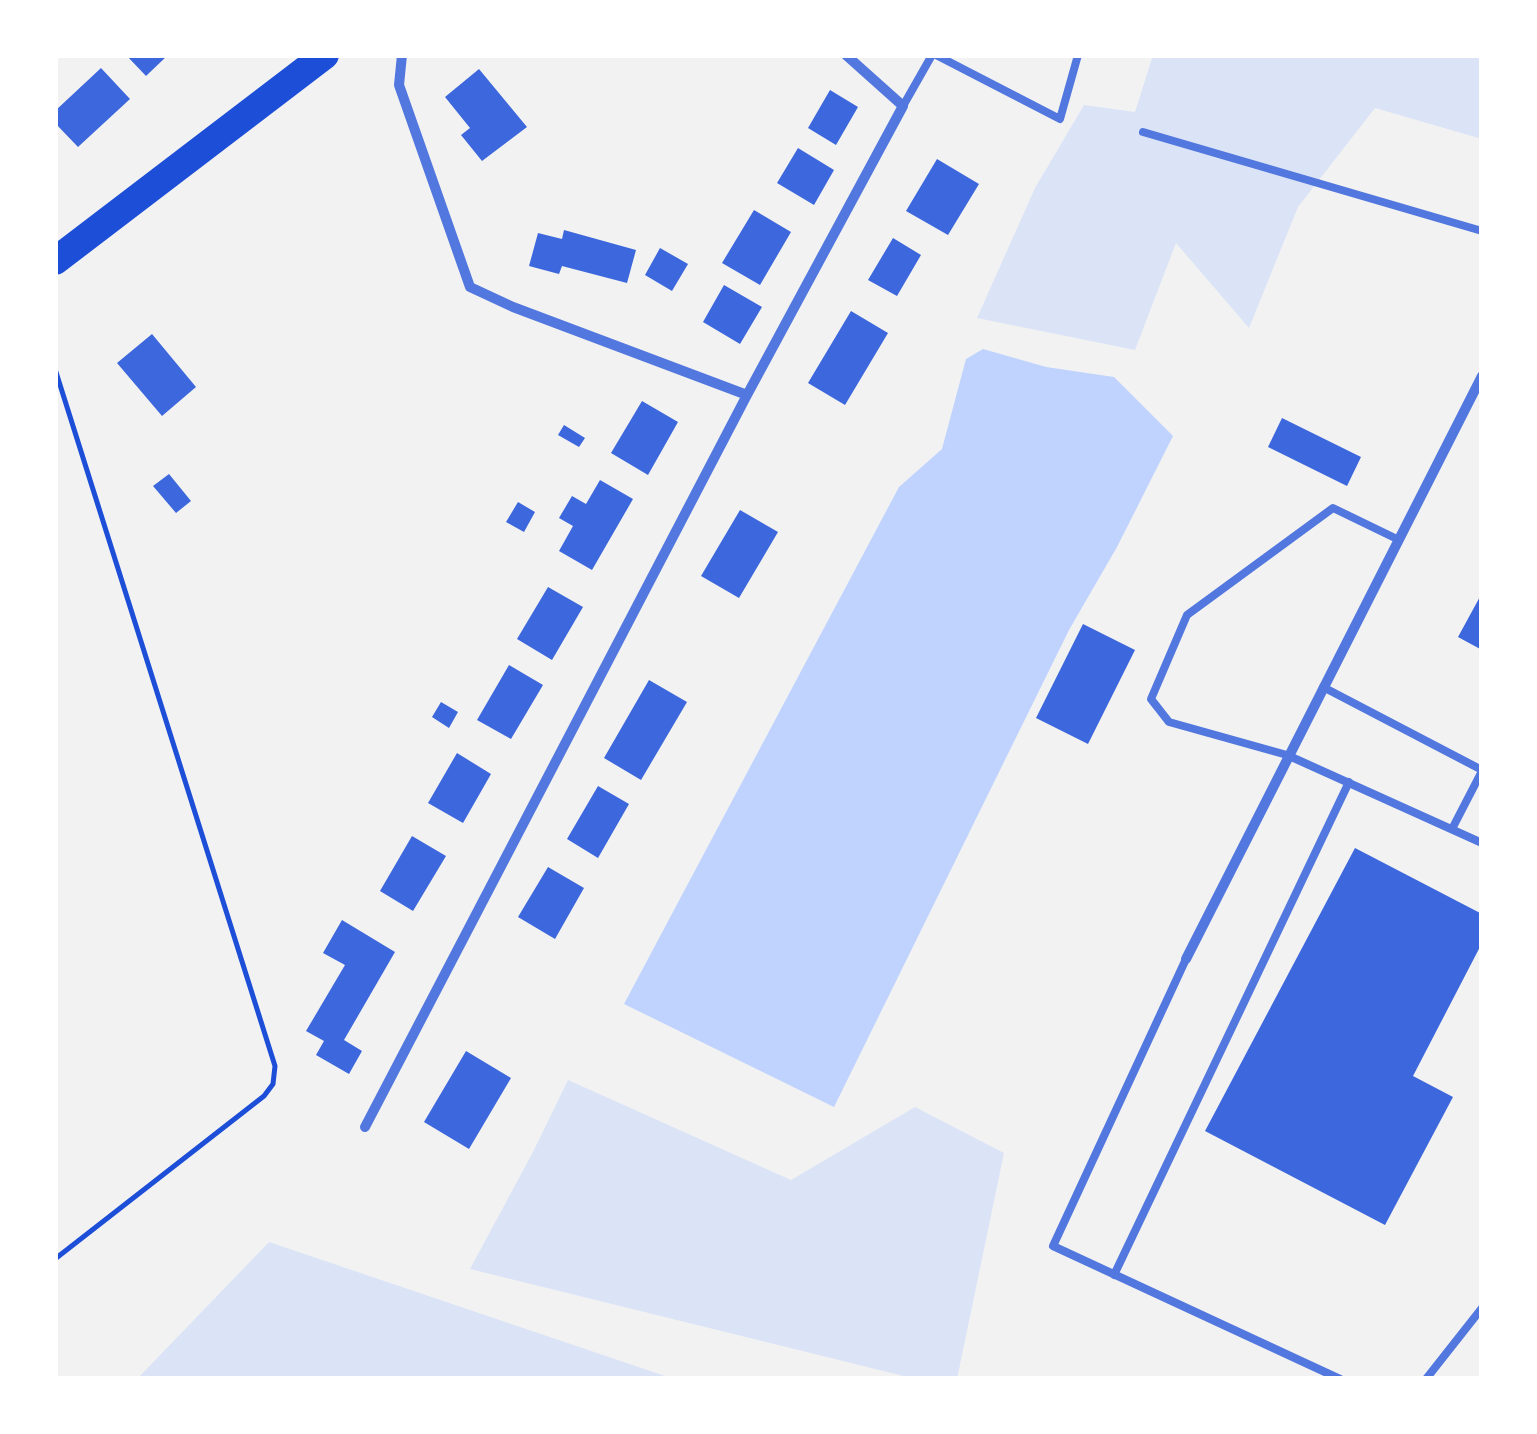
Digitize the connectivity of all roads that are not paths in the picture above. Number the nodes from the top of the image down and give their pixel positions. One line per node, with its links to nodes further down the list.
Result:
1 (325, 55): 9 (highway)
2 (402, 55): 11 (street)
3 (846, 55): 6 (street)
4 (934, 55): 5 (lane); 6 (lane)
5 (1078, 55)
6 (903, 106): 11 (street)
7 (1143, 132): 8 (lane)
8 (1482, 231)
9 (55, 261)
10 (1482, 376): 12 (street)
11 (747, 395): 20 (street)
12 (1397, 539): 13 (street); 14 (lane)
13 (1324, 686): 14 (street); 15 (lane)
14 (1287, 755): 16 (lane); 19 (street)
15 (1482, 770): 17 (lane)
16 (1349, 782): 17 (lane); 21 (lane)
17 (1452, 829): 18 (lane)
18 (1482, 843)
19 (1186, 959): 21 (lane)
20 (365, 1127)
21 (1114, 1275): 23 (lane)
22 (1482, 1308): 24 (lane)
23 (1340, 1379)
24 (1426, 1379)

